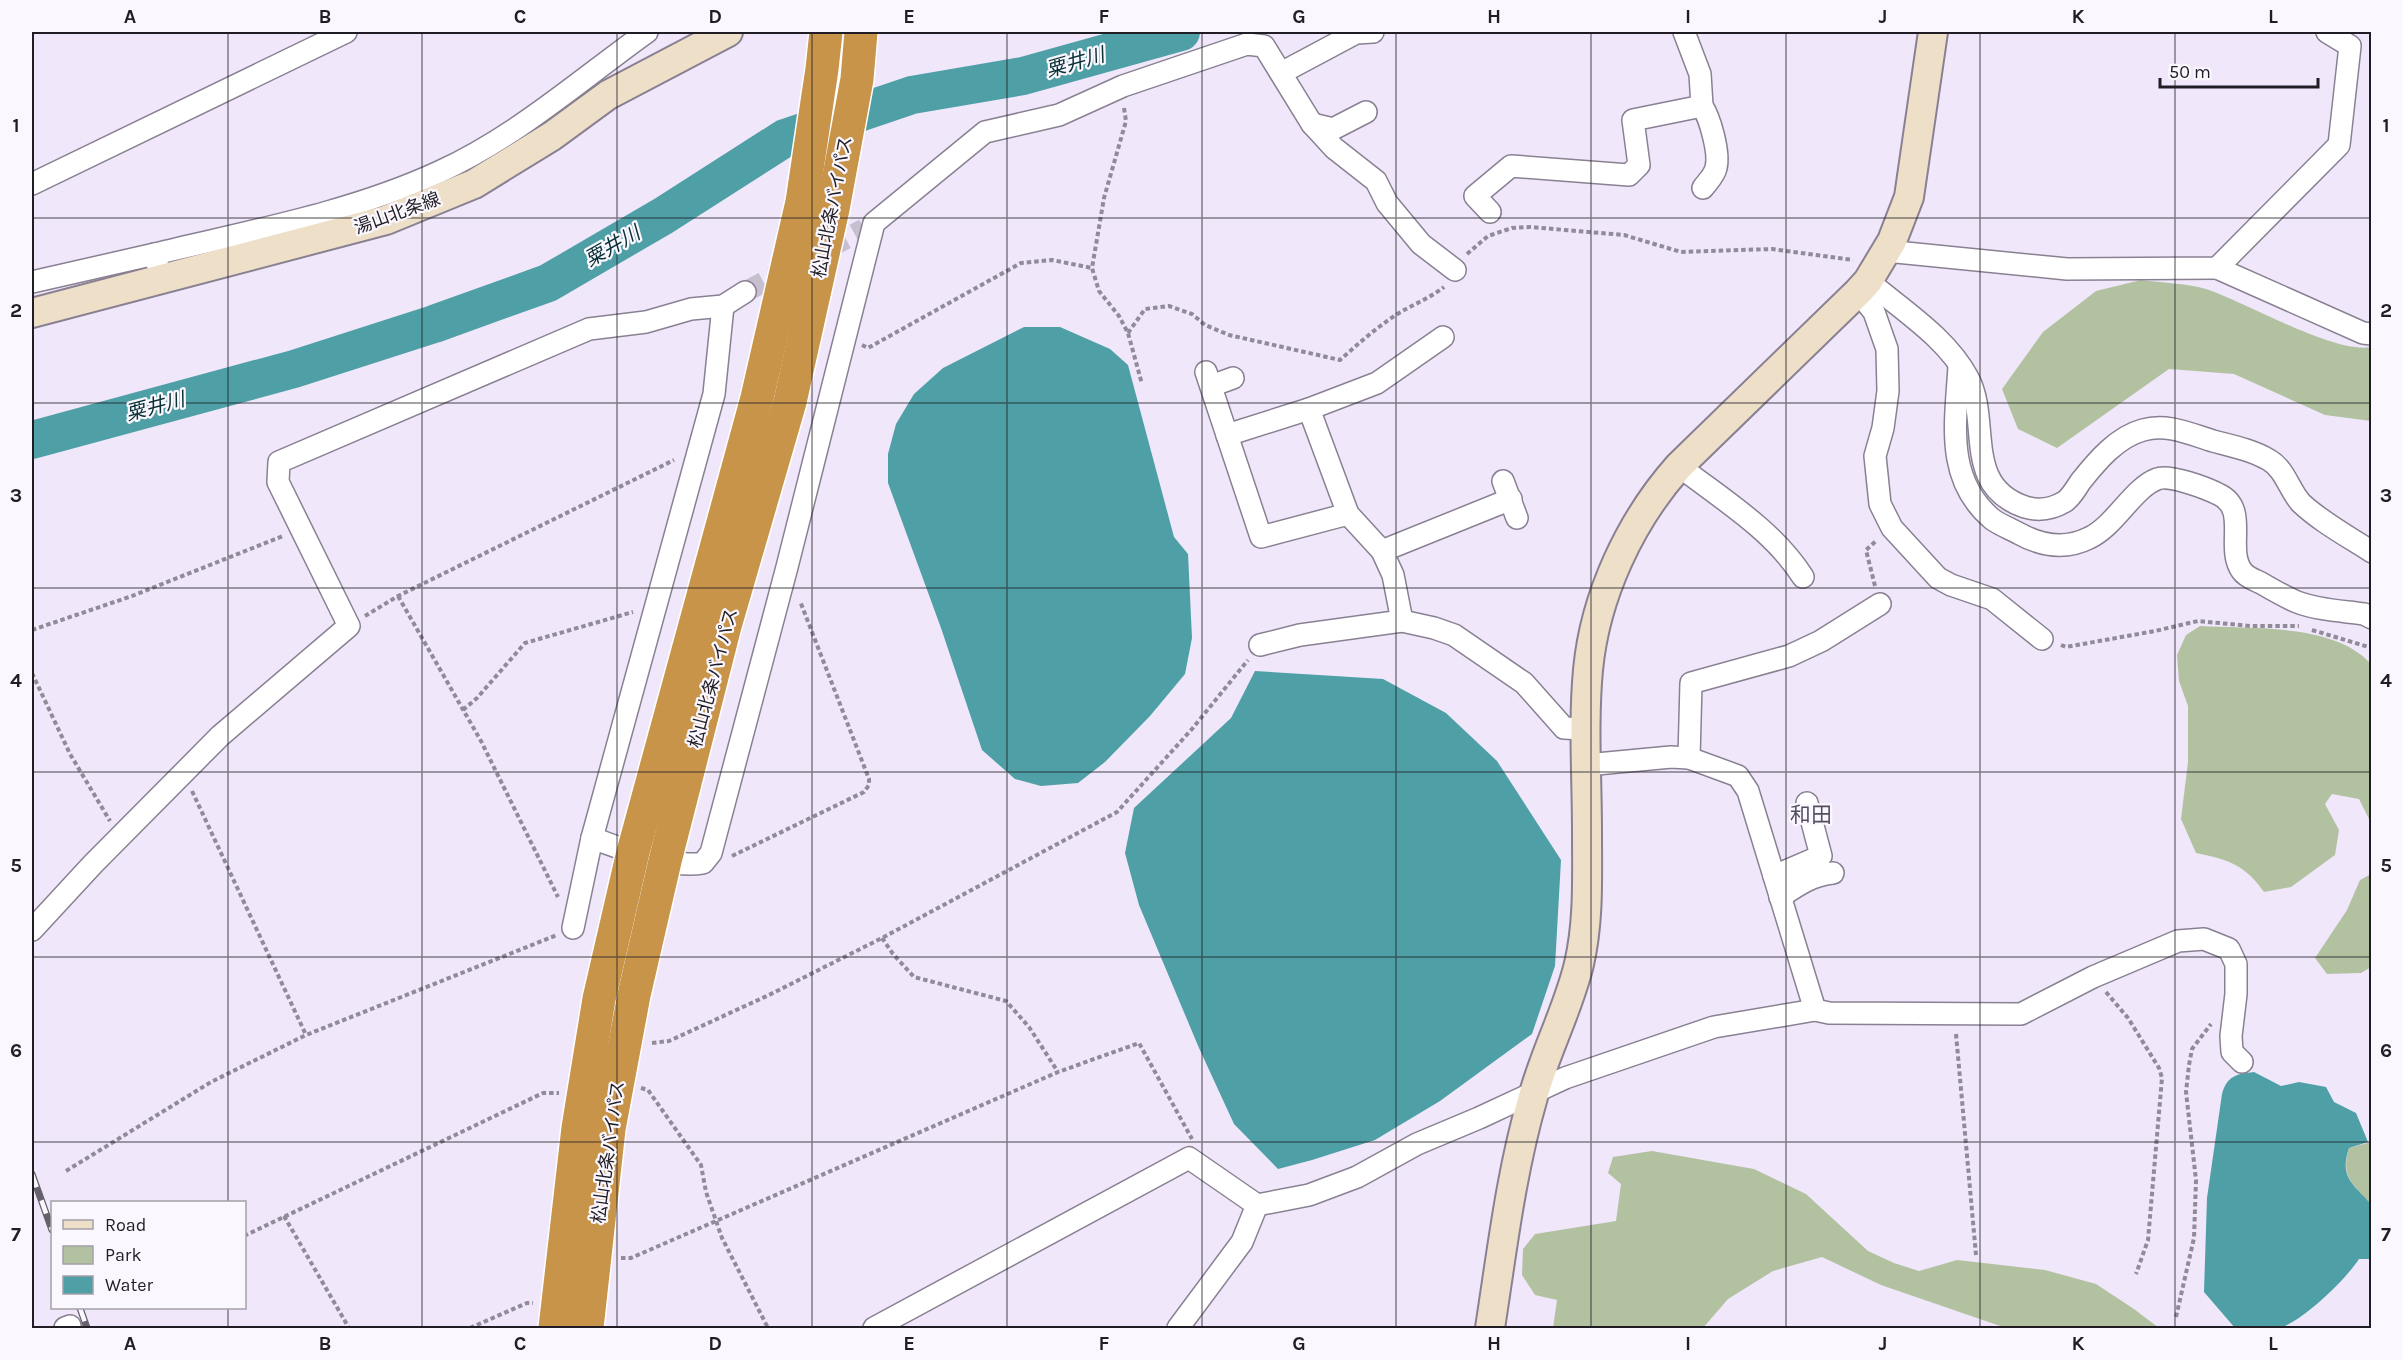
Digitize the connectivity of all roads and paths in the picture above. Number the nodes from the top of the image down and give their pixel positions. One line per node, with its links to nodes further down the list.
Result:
1 (346, 32): 16 (street)
2 (647, 32): 19 (street)
3 (728, 32): 19 (street, 湯山北条線)
4 (826, 32): 68 (highway, 松山北条バイパス)
5 (861, 32): 69 (highway, 松山北条バイパス)
6 (1373, 32): 11 (street)
7 (1684, 32): 13 (street)
8 (1933, 32): 23 (street)
9 (2327, 32): 21 (street)
10 (1245, 38): 11 (street); 12 (street)
11 (1281, 73): 15 (street)
12 (1123, 86): 20 (path); 30 (street)
13 (1702, 106): 17 (street); 18 (street)
14 (1366, 111): 15 (street)
15 (1312, 124): 22 (street)
16 (32, 184)
17 (1702, 188)
18 (1490, 212)
19 (158, 266): 24 (street); 27 (street, 湯山北条線)
20 (1092, 268): 28 (path); 30 (path)
21 (2217, 268): 23 (street); 29 (street)
22 (1455, 270): 23 (path); 28 (path)
23 (1871, 274): 32 (street); 38 (street); 42 (street)
24 (32, 282)
25 (745, 292): 26 (street)
26 (723, 306): 37 (street); 41 (street)
27 (32, 313)
28 (1128, 333): 34 (path)
29 (2372, 334)
30 (845, 339): 45 (street)
31 (1437, 348): 35 (street)
32 (1959, 365): 44 (street); 50 (street)
33 (1233, 378): 36 (street)
34 (1142, 384)
35 (1309, 409): 36 (street); 40 (street)
36 (1227, 435): 40 (street)
37 (698, 450): 47 (path); 49 (street)
38 (1679, 466): 46 (street); 61 (street)
39 (1510, 499): 43 (street)
40 (1348, 514): 43 (street)
41 (302, 528): 52 (street); 55 (path)
42 (1892, 528): 48 (path); 56 (street)
43 (1382, 551): 51 (street)
44 (2372, 552)
45 (787, 567): 70 (street); 70 (path)
46 (1803, 577)
47 (398, 596): 52 (path); 60 (path)
48 (1880, 604): 62 (street)
49 (654, 607): 60 (path); 67 (street)
50 (2372, 618)
51 (1402, 621): 57 (street); 61 (street)
52 (349, 626): 64 (street)
53 (2300, 626): 56 (path)
54 (2311, 629): 58 (path)
55 (32, 630)
56 (2042, 639)
57 (1260, 645): 76 (path)
58 (2372, 648)
59 (32, 673): 66 (path)
60 (463, 710): 74 (path)
61 (1585, 729): 63 (street)
62 (1689, 758): 63 (street); 72 (street)
63 (1586, 765): 87 (street)
64 (183, 773): 66 (street); 81 (path)
65 (1807, 803): 72 (street)
66 (120, 837): 75 (street)
67 (592, 838): 68 (street); 74 (street)
68 (633, 852): 69 (street); 86 (highway, 松山北条バイパス)
69 (665, 861): 70 (street); 82 (highway, 松山北条バイパス)
70 (703, 863)
71 (1833, 873): 73 (street)
72 (1774, 876): 73 (street)
73 (1780, 897): 79 (street)
74 (573, 928): 81 (path)
75 (32, 930)
76 (882, 938): 82 (path); 84 (path)
77 (2093, 977): 78 (street); 80 (street); 96 (path)
78 (2236, 994): 83 (street); 98 (path)
79 (1815, 1010): 80 (street); 87 (street)
80 (1954, 1014): 94 (path)
81 (306, 1035): 89 (path)
82 (625, 1037): 85 (highway, 松山北条バイパス)
83 (2242, 1062)
84 (1058, 1072): 88 (path); 92 (path)
85 (617, 1081): 92 (path); 95 (highway, 松山北条バイパス)
86 (584, 1094): 91 (path); 97 (highway, 松山北条バイパス)
87 (1533, 1094): 90 (street); 105 (street)
88 (1189, 1158): 90 (street); 103 (street)
89 (66, 1171)
90 (1257, 1205): 104 (street)
91 (284, 1216): 93 (path); 99 (path)
92 (717, 1221): 95 (path); 102 (path)
93 (246, 1235)
94 (1976, 1255)
95 (595, 1257): 101 (highway, 松山北条バイパス)
96 (2136, 1274)
97 (556, 1316): 100 (path)
98 (2176, 1317)
99 (350, 1329)
100 (470, 1329)
101 (587, 1329)
102 (768, 1329)
103 (874, 1329)
104 (1178, 1329)
105 (1490, 1329)

